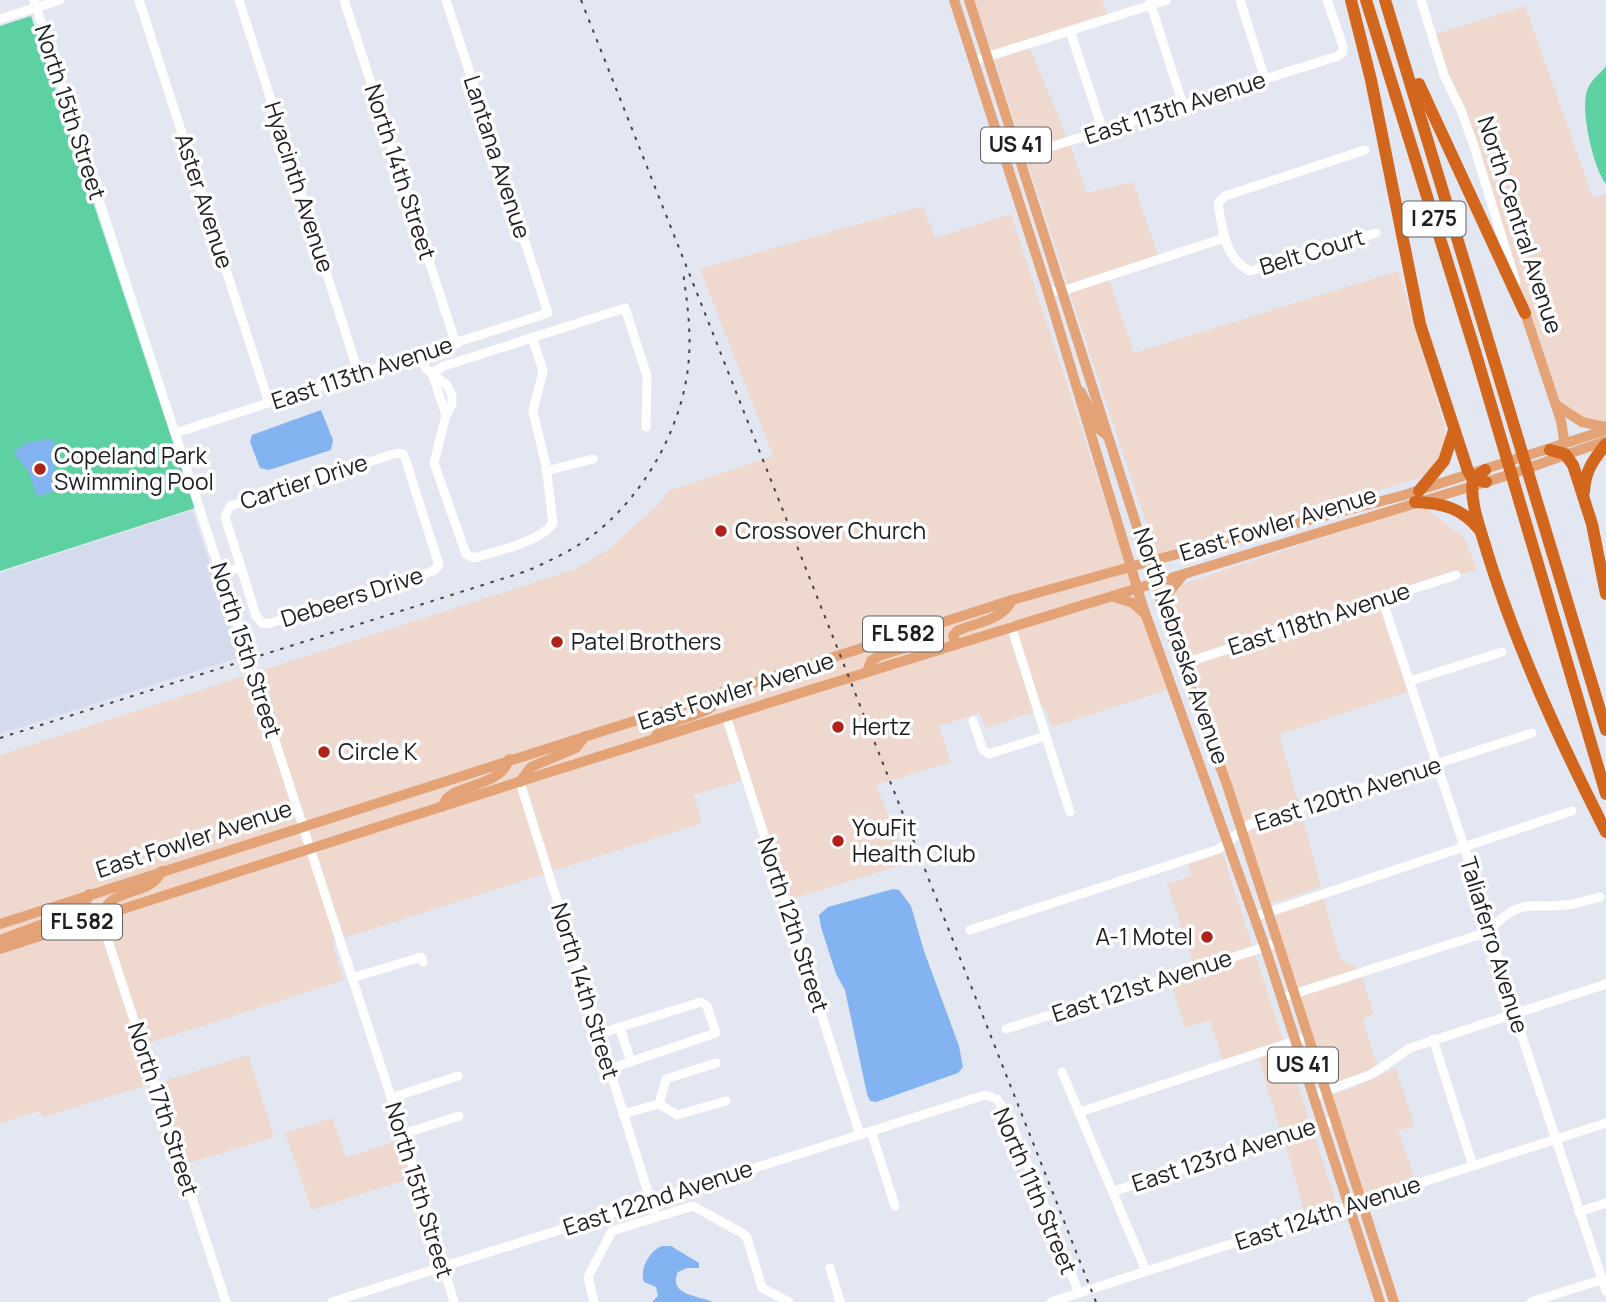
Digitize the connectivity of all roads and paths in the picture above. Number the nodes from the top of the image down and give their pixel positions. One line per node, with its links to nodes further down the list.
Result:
1 (60, 0): 16 (street)
2 (139, 0): 42 (street, Aster Avenue)
3 (239, 0): 39 (street, Hyacinth Avenue)
4 (344, 0): 37 (street, North 14th Street)
5 (446, 0): 34 (street, Lantana Avenue)
6 (954, 0): 21 (main road, North Nebraska Avenue / US 41)
7 (969, 0): 20 (main road, North Nebraska Avenue / US 41)
8 (1167, 0): 15 (street)
9 (1240, 0): 22 (street)
10 (1327, 0): 22 (street, East 113th Avenue)
11 (1351, 0): 46 (highway)
12 (1366, 0): 92 (highway, I 275)
13 (1385, 0): 19 (highway, I 275)
14 (1421, 0): 35 (street, North Central Avenue)
15 (1151, 2): 18 (street); 23 (street)
16 (35, 4): 17 (street); 47 (street, North 15th Street)
17 (0, 19)
18 (1070, 31): 20 (street); 24 (street)
19 (1399, 42): 35 (highway); 84 (highway, I 275)
20 (988, 57): 21 (street); 26 (main road, North Nebraska Avenue / US 41)
21 (974, 61): 27 (main road, North Nebraska Avenue / US 41)
22 (1265, 79): 23 (street, East 113th Avenue)
23 (1183, 105): 24 (street, East 113th Avenue)
24 (1102, 131): 26 (street, East 113th Avenue)
25 (1365, 150): 31 (street)
26 (1020, 157): 27 (street, East 113th Avenue); 28 (main road, North Nebraska Avenue / US 41)
27 (1006, 161): 29 (main road, North Nebraska Avenue / US 41)
28 (1024, 169): 29 (main road); 32 (main road, North Nebraska Avenue / US 41)
29 (1010, 173): 33 (main road, North Nebraska Avenue / US 41)
30 (1376, 233): 31 (street, Belt Court)
31 (1224, 238): 32 (street)
32 (1062, 291): 33 (street); 48 (main road, North Nebraska Avenue / US 41)
33 (1048, 292): 41 (main road, North Nebraska Avenue / US 41)
34 (548, 313): 37 (street, East 113th Avenue)
35 (1525, 313): 43 (main road, North Central Avenue)
36 (532, 337): 40 (street); 44 (street); 52 (street)
37 (456, 344): 38 (street, East 113th Avenue)
38 (419, 355): 39 (street, East 113th Avenue); 40 (street)
39 (362, 373): 42 (street, East 113th Avenue)
40 (432, 373): 52 (street)
41 (1075, 384): 48 (main road); 59 (main road, North Nebraska Avenue / US 41)
42 (269, 402): 47 (street, East 113th Avenue)
43 (1556, 405): 45 (main road); 50 (main road, North Central Avenue)
44 (646, 426)
45 (1606, 428): 50 (main road, East Fowler Avenue / FL 582)
46 (1454, 430): 53 (highway); 54 (highway)
47 (175, 433): 63 (street, North 15th Street)
48 (1110, 437): 58 (main road, North Nebraska Avenue / US 41)
49 (1606, 443): 50 (main road, East Fowler Avenue / FL 582); 55 (highway)
50 (1556, 452): 53 (main road, East Fowler Avenue / FL 582); 55 (highway)
51 (593, 459): 52 (street)
52 (546, 471)
53 (1477, 478): 54 (main road, East Fowler Avenue / FL 582); 56 (highway)
54 (1417, 496): 56 (highway); 58 (main road, East Fowler Avenue / FL 582); 64 (main road, East Fowler Avenue / FL 582)
55 (1584, 496): 57 (highway)
56 (1481, 531): 98 (highway)
57 (1595, 538): 62 (street); 68 (highway)
58 (1148, 561): 59 (main road, East Fowler Avenue / FL 582); 66 (main road, North Nebraska Avenue / US 41)
59 (1130, 566): 67 (main road, North Nebraska Avenue / US 41); 71 (main road, East Fowler Avenue / FL 582)
60 (241, 567): 61 (street, Debeers Drive); 61 (street, Cartier Drive); 63 (street)
61 (438, 568)
62 (1606, 570)
63 (221, 573): 96 (street, North 15th Street)
64 (1183, 575): 66 (main road, East Fowler Avenue / FL 582); 72 (main road)
65 (1455, 575): 70 (street, East 118th Avenue)
66 (1155, 583): 67 (main road, East Fowler Avenue / FL 582); 72 (main road, North Nebraska Avenue / US 41)
67 (1137, 588): 69 (main road, East Fowler Avenue / FL 582); 73 (main road, North Nebraska Avenue / US 41)
68 (1606, 594)
69 (1111, 596): 73 (main road); 75 (main road, East Fowler Avenue / FL 582)
70 (1382, 599): 78 (street, East 118th Avenue); 80 (street, Taliaferro Avenue)
71 (1012, 600): 74 (main road, East Fowler Avenue / FL 582); 76 (main road)
72 (1164, 612): 78 (main road, North Nebraska Avenue / US 41)
73 (1145, 615): 99 (main road, North Nebraska Avenue / US 41)
74 (932, 625): 79 (main road); 81 (main road, East Fowler Avenue / FL 582)
75 (1011, 626): 76 (main road, East Fowler Avenue / FL 582); 87 (street)
76 (956, 643): 79 (main road, East Fowler Avenue / FL 582)
77 (1502, 652): 80 (street)
78 (1182, 664): 97 (main road, North Nebraska Avenue / US 41)
79 (867, 672): 82 (main road, East Fowler Avenue / FL 582)
80 (1410, 681): 90 (street, Taliaferro Avenue)
81 (722, 692): 86 (main road, East Fowler Avenue / FL 582); 88 (main road)
82 (726, 716): 88 (main road, East Fowler Avenue / FL 582); 146 (street, North 12th Street)
83 (973, 721): 87 (street)
84 (1606, 730)
85 (1532, 733): 90 (street, East 120th Avenue)
86 (585, 736): 89 (main road, East Fowler Avenue / FL 582); 91 (main road)
87 (1046, 736): 95 (street)
88 (654, 739): 91 (main road, East Fowler Avenue / FL 582)
89 (509, 759): 93 (main road); 96 (main road, East Fowler Avenue / FL 582)
90 (1437, 764): 97 (street, East 120th Avenue); 100 (street, Taliaferro Avenue)
91 (520, 782): 93 (main road, East Fowler Avenue / FL 582); 123 (street, North 14th Street)
92 (1606, 794)
93 (442, 807): 101 (main road, East Fowler Avenue / FL 582)
94 (1572, 811): 100 (street)
95 (1070, 812)
96 (302, 826): 101 (street, North 15th Street); 102 (main road, East Fowler Avenue / FL 582)
97 (1242, 830): 99 (street, East 120th Avenue); 105 (main road, North Nebraska Avenue / US 41)
98 (1606, 832)
99 (1227, 843): 107 (main road, North Nebraska Avenue / US 41); 109 (street, East 120th Avenue)
100 (1464, 846): 105 (street); 110 (street, Taliaferro Avenue)
101 (310, 850): 106 (main road, East Fowler Avenue / FL 582); 116 (street, North 15th Street)
102 (162, 871): 103 (main road, East Fowler Avenue / FL 582); 106 (main road)
103 (89, 894): 108 (main road, East Fowler Avenue / FL 582); 111 (main road)
104 (1600, 897): 110 (street)
105 (1268, 912): 107 (street); 112 (main road, North Nebraska Avenue / US 41)
106 (100, 916): 114 (main road, East Fowler Avenue / FL 582); 165 (street, North 17th Street)
107 (1254, 917): 113 (main road, North Nebraska Avenue / US 41)
108 (1, 924)
109 (970, 930)
110 (1488, 932): 118 (street); 120 (street, Taliaferro Avenue)
111 (0, 940)
112 (1278, 943): 113 (street, East 121st Avenue); 118 (main road, North Nebraska Avenue / US 41)
113 (1265, 947): 119 (main road, North Nebraska Avenue / US 41); 122 (street, East 121st Avenue)
114 (0, 949)
115 (422, 962): 116 (street)
116 (352, 978): 135 (street, North 15th Street)
117 (1606, 984): 120 (street, East 123rd Avenue)
118 (1294, 994): 119 (street); 124 (main road, North Nebraska Avenue / US 41)
119 (1281, 998): 126 (main road, North Nebraska Avenue / US 41)
120 (1514, 1012): 125 (street, East 123rd Avenue); 147 (street, Taliaferro Avenue)
121 (620, 1028): 123 (street); 127 (street); 127 (street)
122 (1006, 1029)
123 (598, 1034): 129 (street, North 14th Street)
124 (1307, 1037): 126 (street); 132 (main road, North Nebraska Avenue / US 41)
125 (1433, 1039): 132 (street, East 123rd Avenue); 148 (street)
126 (1295, 1040): 134 (main road, North Nebraska Avenue / US 41); 138 (street)
127 (631, 1062): 129 (street)
128 (716, 1063): 137 (street)
129 (609, 1069): 139 (street, North 14th Street)
130 (1062, 1072): 138 (street)
131 (458, 1076): 135 (street)
132 (1326, 1092): 134 (street, East 123rd Avenue); 141 (main road, North Nebraska Avenue / US 41)
133 (985, 1095): 144 (street, East 122nd Avenue); 162 (street, North 11th Street)
134 (1313, 1096): 143 (main road, North Nebraska Avenue / US 41)
135 (391, 1098): 145 (street, North 15th Street)
136 (726, 1101): 137 (street)
137 (659, 1104): 139 (street)
138 (1080, 1112): 149 (street)
139 (623, 1114): 150 (street, North 14th Street)
140 (459, 1116): 145 (street)
141 (1335, 1120): 143 (street, East 123rd Avenue); 151 (main road, North Nebraska Avenue / US 41)
142 (1606, 1123): 147 (street, East 124th Avenue)
143 (1322, 1124): 149 (street, East 123rd Avenue); 154 (main road, North Nebraska Avenue / US 41)
144 (871, 1131): 146 (street, East 122nd Avenue); 153 (street)
145 (403, 1133): 157 (street, North 15th Street)
146 (860, 1135): 150 (street, East 122nd Avenue)
147 (1557, 1139): 148 (street, East 124th Avenue); 155 (street, Taliaferro Avenue)
148 (1473, 1166): 151 (street, East 124th Avenue)
149 (1114, 1191): 159 (street)
150 (651, 1199): 156 (street, North 14th Street); 157 (street, East 122nd Avenue)
151 (1361, 1202): 154 (street, East 124th Avenue); 172 (main road, North Nebraska Avenue / US 41)
152 (1606, 1203): 155 (street)
153 (895, 1206)
154 (1349, 1207): 159 (street, East 124th Avenue); 171 (main road, North Nebraska Avenue / US 41)
155 (1579, 1212): 160 (street, Taliaferro Avenue)
156 (656, 1217): 167 (street); 168 (street)
157 (443, 1266): 164 (street, East 122nd Avenue); 166 (street, North 15th Street)
158 (830, 1268): 169 (street)
159 (1146, 1271): 162 (street, East 124th Avenue)
160 (1604, 1279): 161 (street, Taliaferro Avenue); 173 (street)
161 (1606, 1291)
162 (1079, 1293): 163 (street, East 124th Avenue)
163 (1068, 1299): 170 (street, East 124th Avenue)
164 (337, 1301)
165 (226, 1302)
166 (454, 1302)
167 (594, 1302)
168 (789, 1302)
169 (840, 1302)
170 (1051, 1302)
171 (1380, 1302)
172 (1394, 1302)
173 (1531, 1302)

